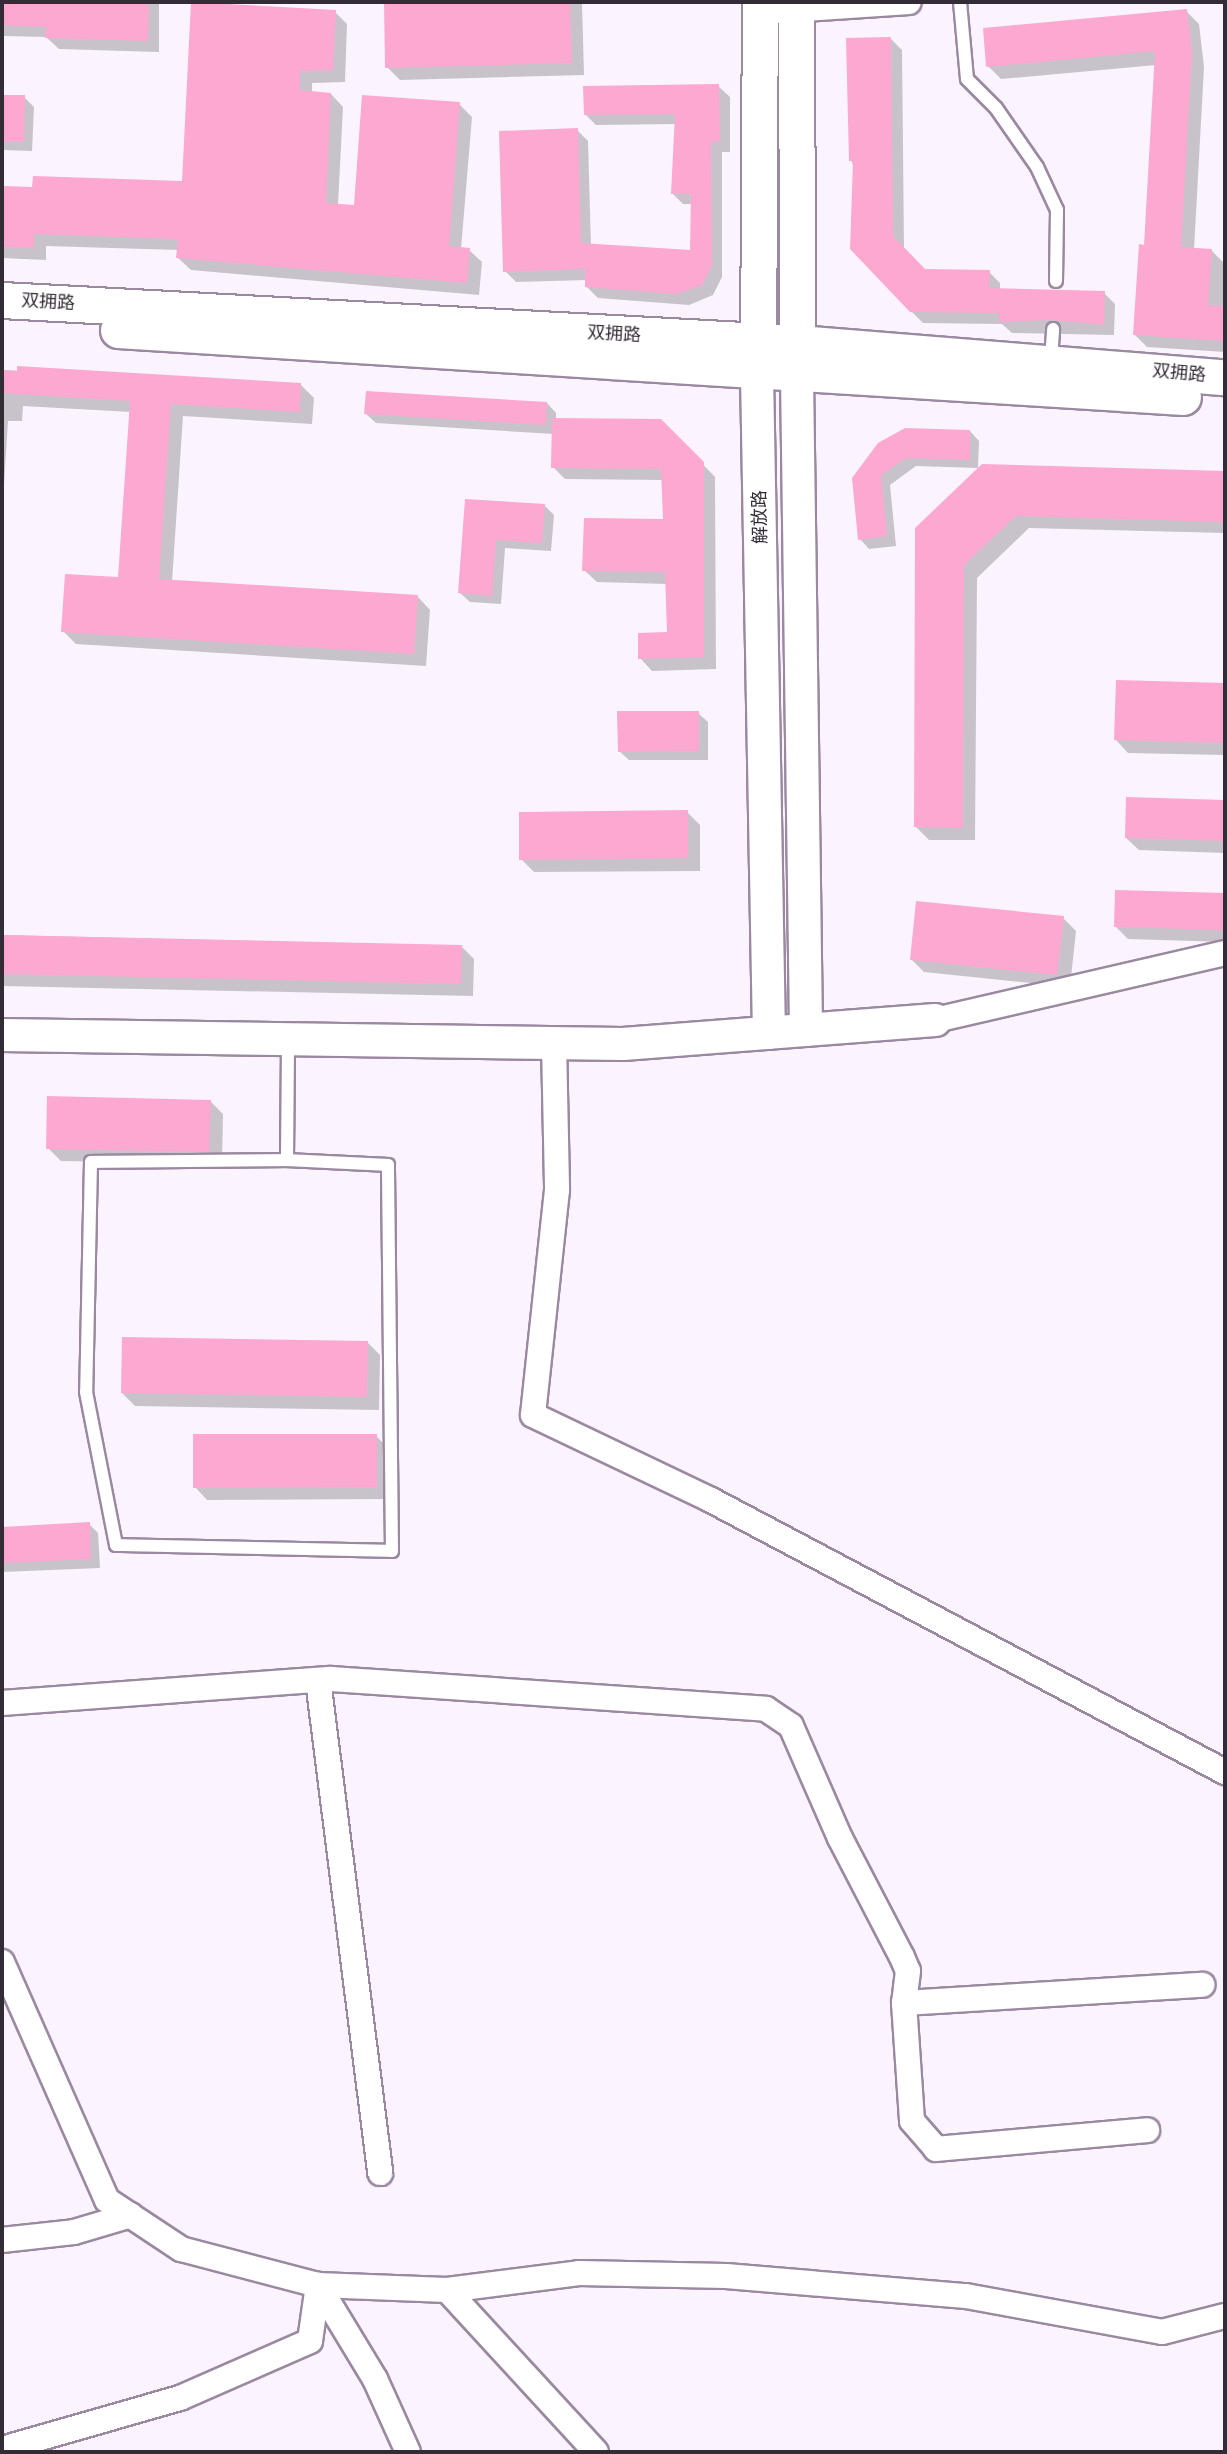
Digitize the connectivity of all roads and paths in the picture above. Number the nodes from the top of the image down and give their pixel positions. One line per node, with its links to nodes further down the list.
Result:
1 (909, 2): 3 (street)
2 (960, 2): 5 (lane)
3 (796, 6): 4 (street); 10 (main road)
4 (760, 7): 9 (main road, 解放路)
5 (1056, 281)
6 (2, 300): 9 (main road, 双拥路)
7 (2, 322): 9 (main road, 双拥路)
8 (1053, 329): 11 (lane)
9 (758, 358): 10 (main road, 双拥路); 17 (street, 解放路)
10 (797, 359): 11 (main road, 双拥路); 13 (main road, 双拥路); 16 (street)
11 (1051, 363): 12 (main road, 双拥路)
12 (1225, 377)
13 (1225, 399)
14 (1225, 953): 15 (street)
15 (935, 1020): 16 (street)
16 (806, 1030): 17 (street)
17 (769, 1033): 20 (street)
18 (2, 1035): 19 (street)
19 (288, 1040): 20 (street); 21 (lane)
20 (554, 1043): 24 (street)
21 (287, 1160): 21 (lane)
22 (318, 1680): 23 (street); 27 (street); 29 (street)
23 (2, 1703)
24 (1225, 1772)
25 (2, 1962): 30 (street)
26 (1202, 1984): 27 (street)
27 (904, 2003): 28 (street)
28 (1147, 2130)
29 (380, 2173)
30 (131, 2216): 31 (street); 32 (street)
31 (2, 2240)
32 (318, 2285): 33 (street); 35 (street); 37 (street)
33 (447, 2290): 34 (street); 36 (street)
34 (1225, 2316)
35 (2, 2449)
36 (599, 2451)
37 (408, 2452)

